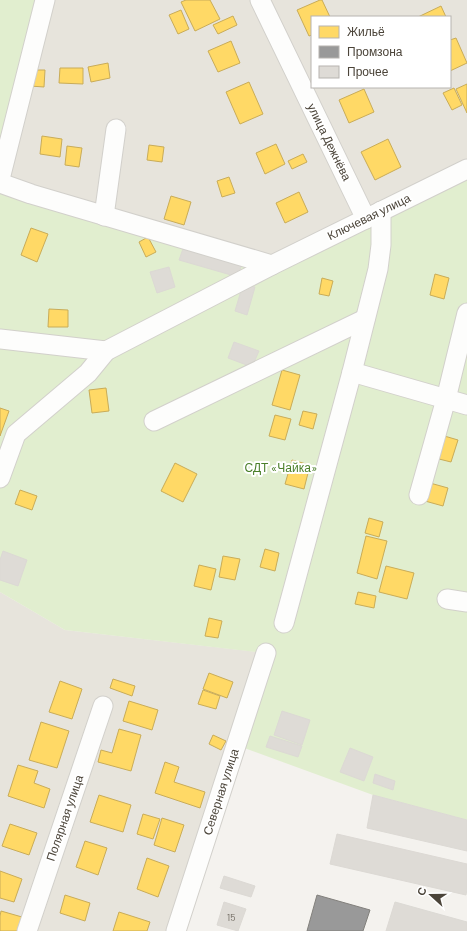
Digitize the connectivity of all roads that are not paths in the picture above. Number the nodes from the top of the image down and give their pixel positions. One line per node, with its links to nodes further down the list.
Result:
1 (45, 0): 5 (street)
2 (260, 0): 7 (street, улица Дежнёва)
3 (116, 128): 8 (street)
4 (467, 169): 7 (street, Ключевая улица)
5 (0, 179)
6 (0, 183): 8 (street)
7 (374, 215): 9 (street, Ключевая улица); 11 (street)
8 (104, 216): 9 (street)
9 (272, 265): 13 (street, Ключевая улица)
10 (467, 313): 15 (street)
11 (365, 319): 14 (street); 17 (street)
12 (0, 340): 13 (street)
13 (106, 351): 18 (street)
14 (352, 372): 15 (street); 23 (street)
15 (446, 399): 16 (street); 20 (street)
16 (467, 405)
17 (154, 421)
18 (4, 456): 19 (street)
19 (0, 478)
20 (418, 495)
21 (447, 599): 22 (street)
22 (467, 602)
23 (284, 623)
24 (266, 653): 27 (street, Северная улица)
25 (103, 706): 26 (street, Полярная улица)
26 (27, 931)
27 (176, 931)

